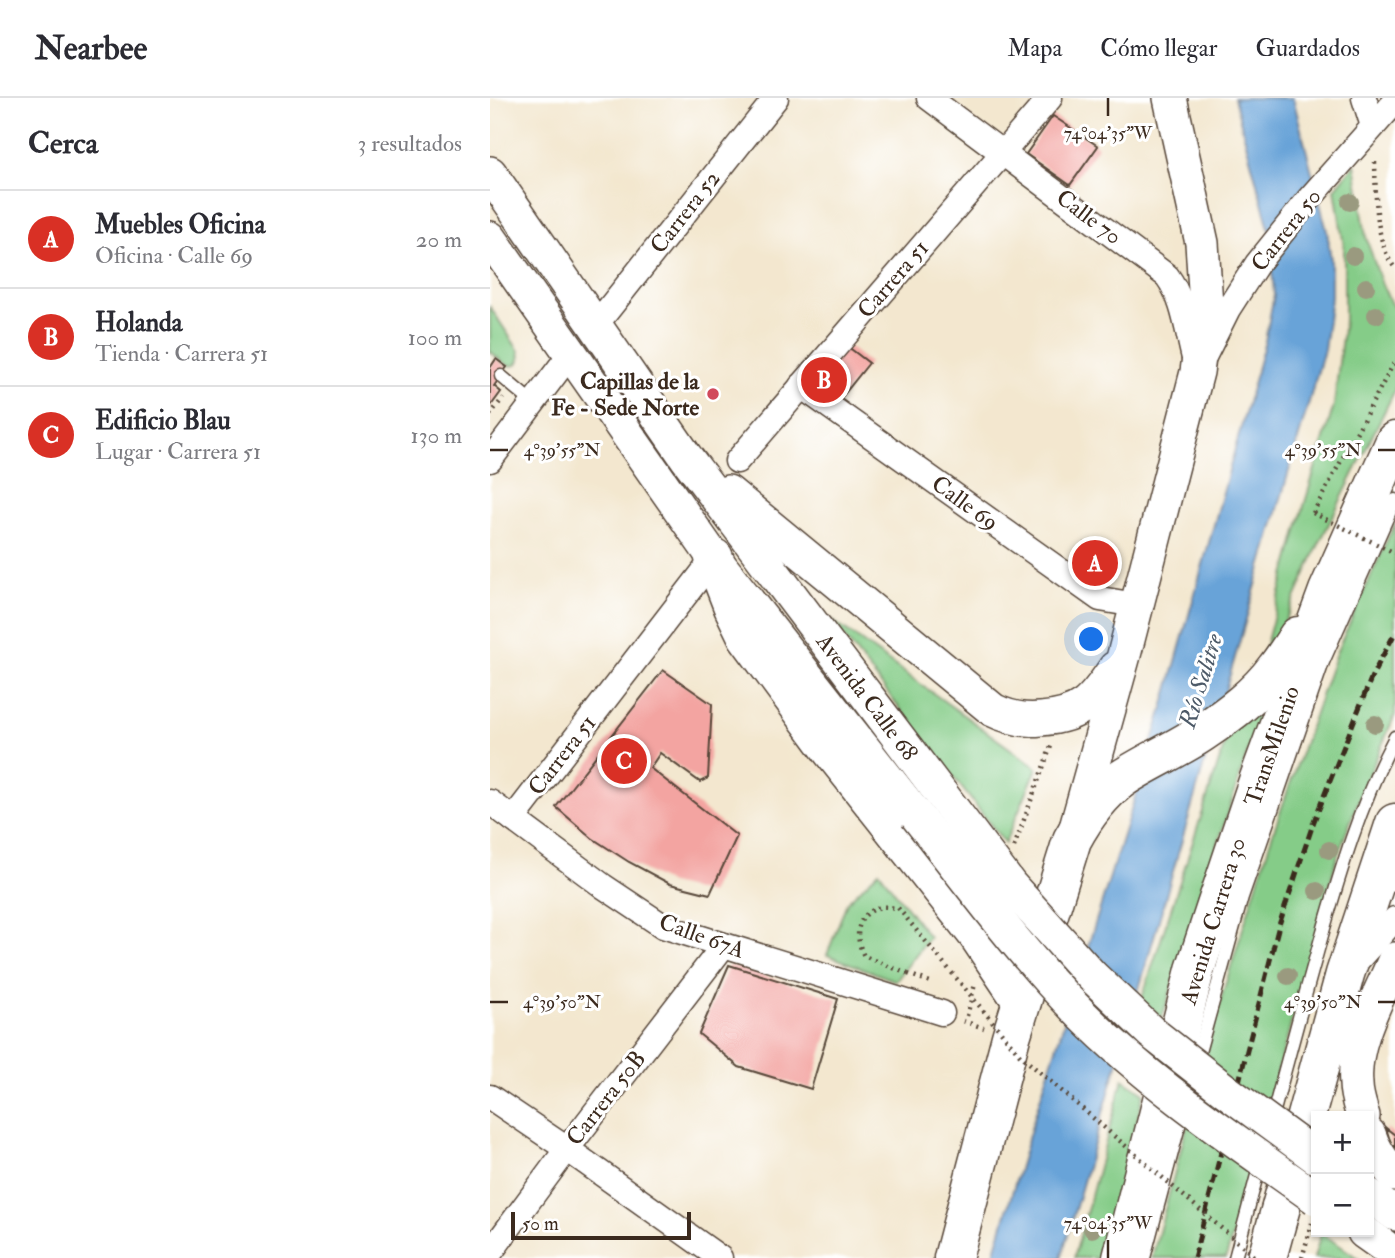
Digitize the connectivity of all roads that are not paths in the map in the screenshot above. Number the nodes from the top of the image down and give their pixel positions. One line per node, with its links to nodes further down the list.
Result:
1 (776, 98): 11 (street, Carrera 52)
2 (929, 98): 8 (street, Calle 70)
3 (1050, 98): 8 (street, Carrera 51)
4 (1170, 98): 13 (main road, Avenida Carrera 30)
5 (1364, 98): 7 (street)
6 (1395, 102): 7 (street, Carrera 50)
7 (1373, 127): 13 (street, Carrera 50)
8 (1003, 152): 13 (street, Calle 70); 15 (street, Carrera 51)
9 (490, 173): 11 (main road, Avenida Calle 68)
10 (490, 238): 12 (main road, Avenida Calle 68)
11 (595, 326): 18 (main road, Avenida Calle 68)
12 (571, 353): 16 (street); 22 (main road, Avenida Calle 68)
13 (1197, 372): 24 (main road, Avenida Carrera 30)
14 (500, 376): 16 (lane)
15 (801, 386): 20 (street, Carrera 51); 24 (street, Calle 69)
16 (533, 403): 19 (street)
17 (1395, 440): 23 (highway, Avenida Carrera 30)
18 (686, 457): 25 (main road); 28 (main road, Avenida Calle 68)
19 (490, 460)
20 (737, 461)
21 (1395, 500): 53 (lane, TransMilenio)
22 (714, 558): 28 (main road, Avenida Calle 68); 29 (street, Carrera 51); 36 (highway)
23 (1328, 591): 31 (highway, Avenida Carrera 30); 52 (highway, Avenida Carrera 30)
24 (1136, 605): 25 (main road, Avenida Carrera 30)
25 (1124, 655): 31 (main road, Avenida Carrera 30)
26 (1395, 737): 54 (lane)
27 (490, 802): 29 (street, Calle 67A)
28 (929, 805): 42 (main road, Avenida Calle 68, bridge); 45 (main road, Avenida Calle 68, bridge)
29 (513, 819): 33 (street, Calle 67A)
30 (1395, 823): 35 (highway)
31 (1072, 840): 36 (highway, Avenida Carrera 30)
32 (1395, 919): 35 (street)
33 (724, 945): 37 (street, Calle 67A); 41 (street, Carrera 50B)
34 (1395, 959): 39 (main road)
35 (1345, 974): 55 (highway)
36 (1022, 1001): 51 (highway, Avenida Carrera 30)
37 (942, 1013)
38 (490, 1097): 41 (street)
39 (1362, 1111)
40 (1374, 1148): 43 (main road)
41 (567, 1149): 48 (street, Carrera 50B); 50 (street)
42 (1311, 1153)
43 (1395, 1175)
44 (1374, 1198): 46 (main road)
45 (1311, 1206)
46 (1395, 1213)
47 (1371, 1237): 49 (main road)
48 (490, 1253)
49 (1395, 1254)
50 (720, 1258)
51 (953, 1258)
52 (1122, 1258)
53 (1144, 1258)
54 (1235, 1258)
55 (1267, 1258)

